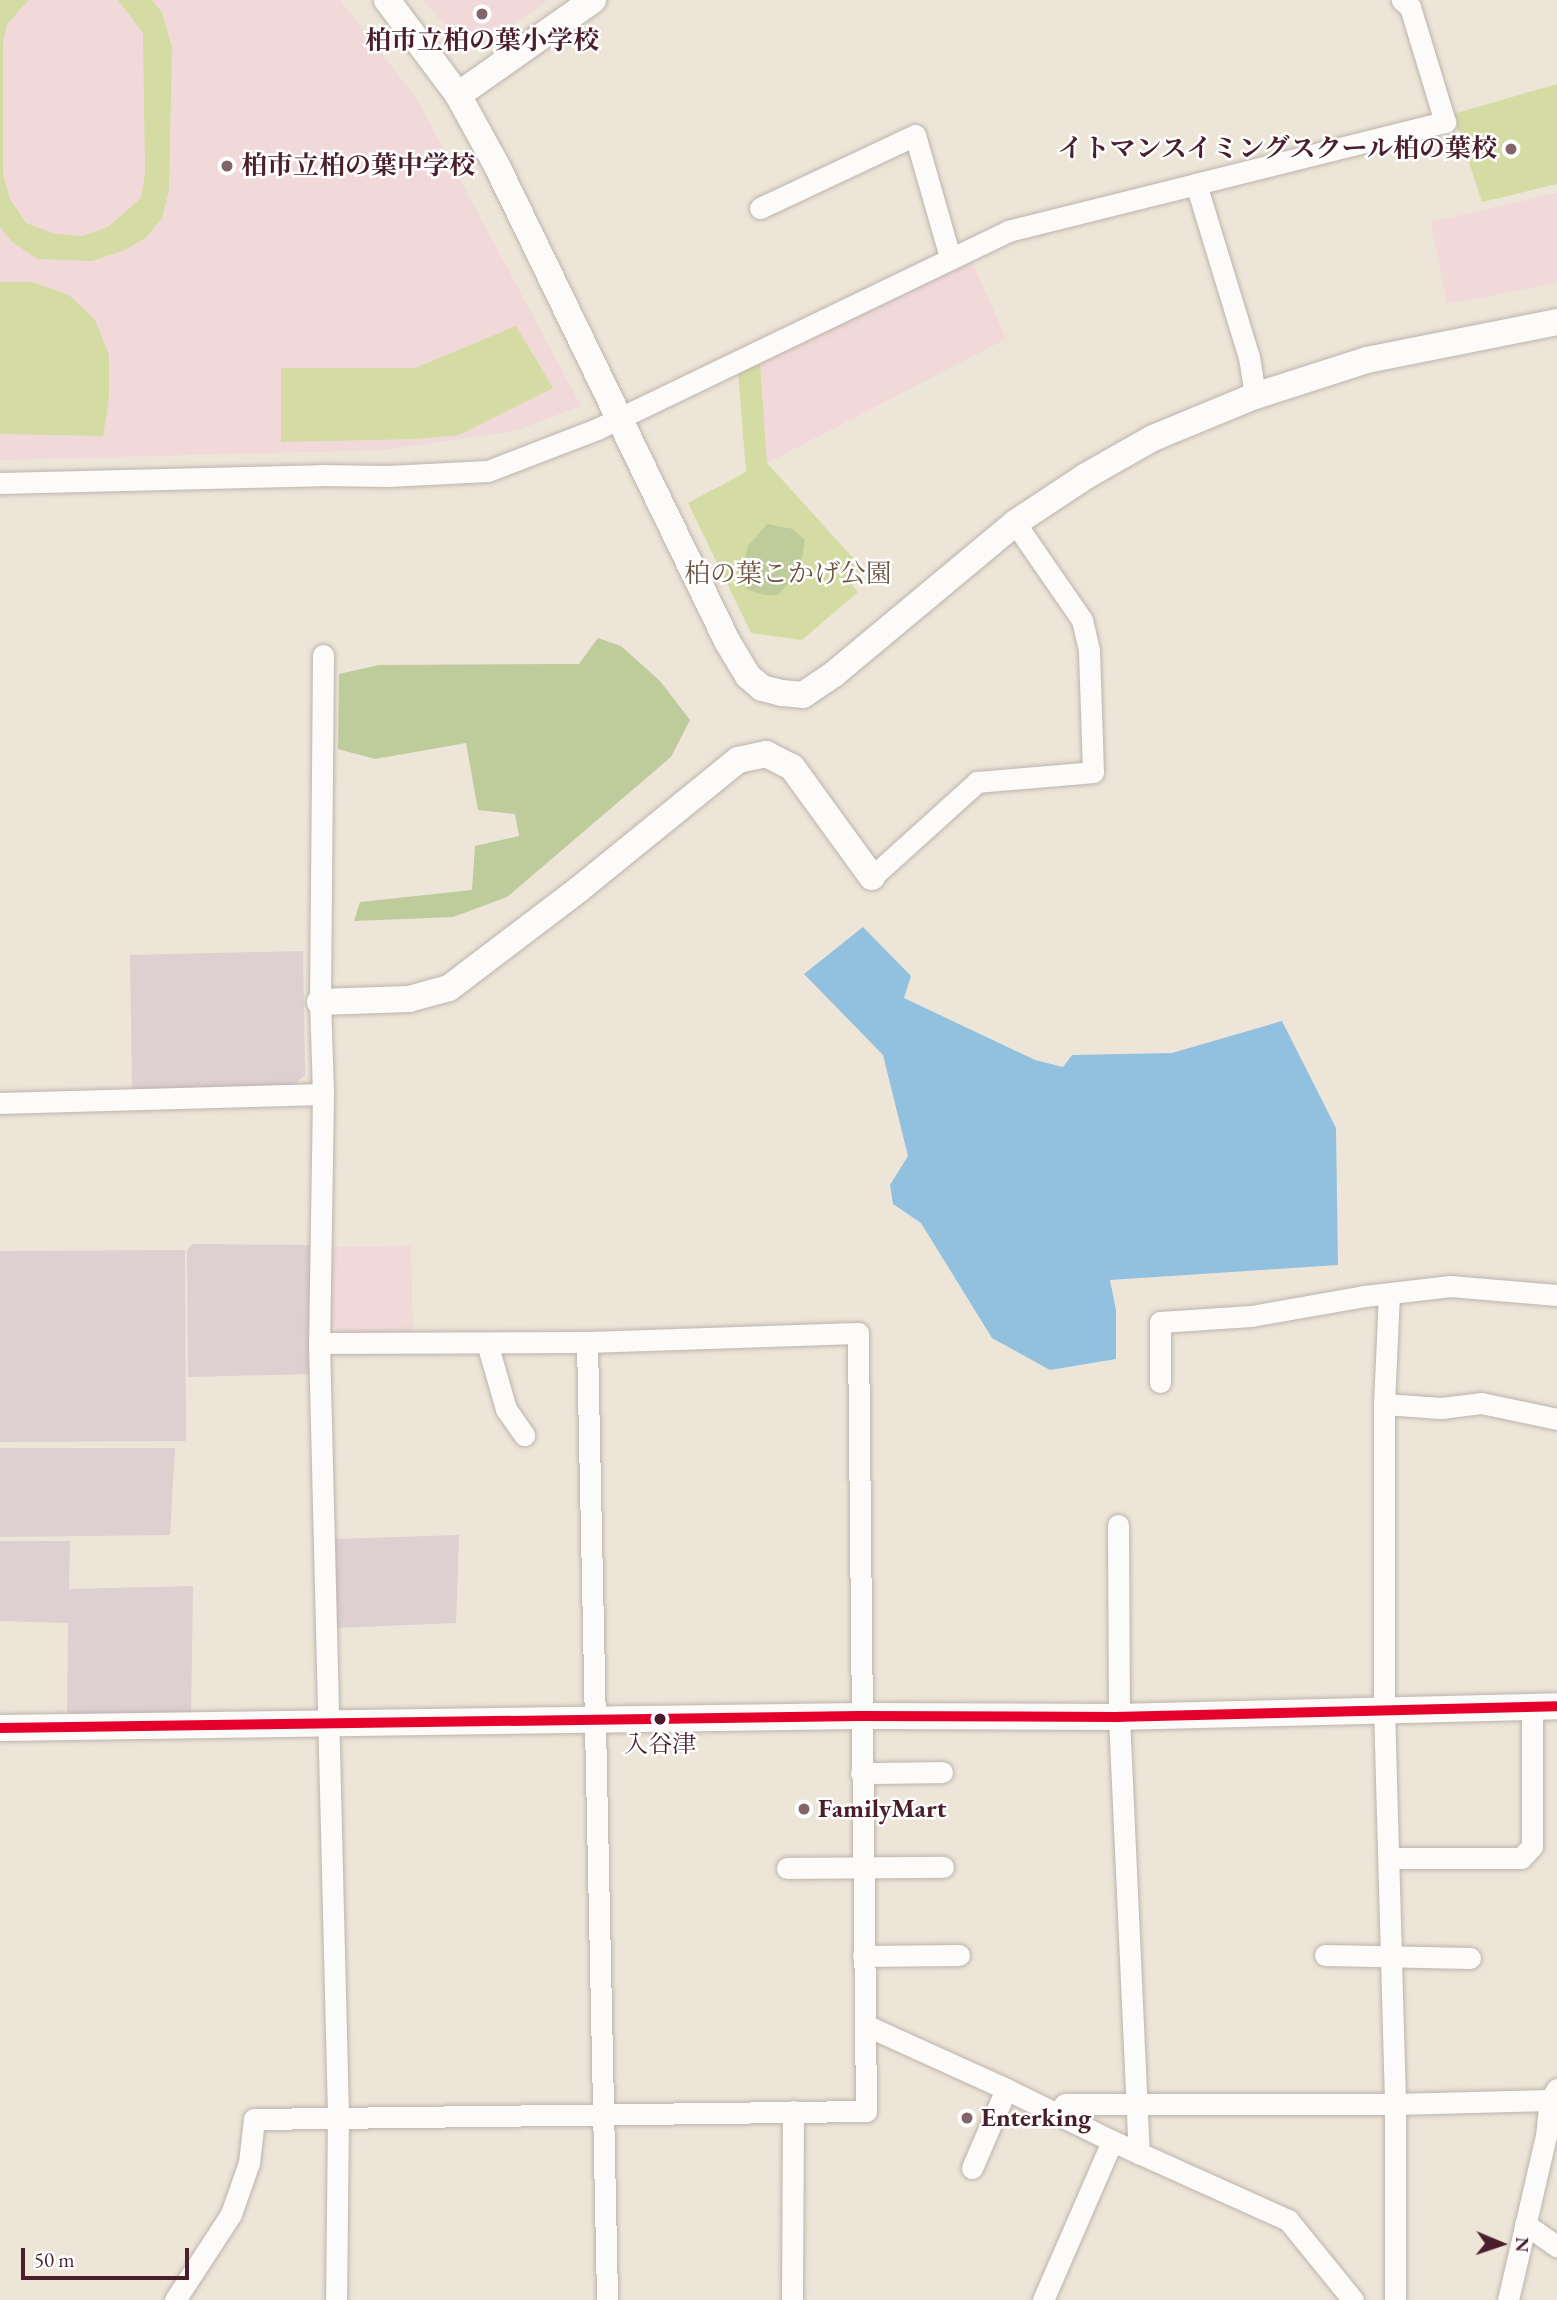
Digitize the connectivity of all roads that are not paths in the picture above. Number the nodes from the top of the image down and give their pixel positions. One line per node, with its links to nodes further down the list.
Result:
1 (387, 0): 4 (street)
2 (593, 0): 4 (street)
3 (1402, 0): 5 (street)
4 (458, 95): 10 (street)
5 (1196, 184): 7 (street); 9 (street)
6 (760, 208): 7 (street)
7 (950, 257): 10 (street)
8 (1557, 322): 9 (street)
9 (1255, 396): 12 (street)
10 (620, 417): 11 (street); 12 (street)
11 (0, 483)
12 (1015, 523): 14 (street)
13 (323, 655): 15 (street)
14 (872, 877): 15 (street)
15 (320, 1002): 16 (street)
16 (323, 1094): 17 (street); 21 (street)
17 (0, 1102)
18 (1389, 1294): 19 (street); 23 (street); 24 (street)
19 (1557, 1295)
20 (587, 1342): 22 (street); 30 (street); 32 (street)
21 (319, 1343): 22 (street); 33 (street)
22 (487, 1343): 26 (street)
23 (1160, 1382)
24 (1384, 1405): 25 (street); 29 (street)
25 (1557, 1419)
26 (524, 1435)
27 (1118, 1525): 31 (street)
28 (1545, 1706): 29 (street); 37 (street)
29 (1384, 1708): 31 (street); 37 (street)
30 (860, 1716): 31 (street); 32 (street); 36 (street)
31 (1119, 1717): 50 (street)
32 (594, 1719): 33 (street); 52 (street)
33 (330, 1726): 34 (street); 54 (street)
34 (0, 1728)
35 (942, 1772): 36 (street)
36 (861, 1773): 40 (street)
37 (1390, 1858): 44 (street)
38 (943, 1867): 40 (street)
39 (787, 1868): 40 (street)
40 (862, 1868): 43 (street)
41 (959, 1955): 43 (street)
42 (1325, 1955): 44 (street)
43 (863, 1956): 46 (street)
44 (1392, 1956): 45 (street); 49 (street)
45 (1470, 1958)
46 (865, 2030): 47 (street); 51 (street)
47 (1006, 2089): 53 (street); 58 (street)
48 (1554, 2094): 49 (street); 55 (street)
49 (1395, 2104): 50 (street); 67 (street)
50 (1137, 2105): 53 (street); 57 (street)
51 (793, 2111): 52 (street); 64 (street)
52 (605, 2113): 54 (street); 63 (street)
53 (1056, 2114): 56 (street)
54 (338, 2116): 61 (street); 62 (street)
55 (1551, 2140): 59 (street)
56 (1112, 2141): 57 (street); 65 (street)
57 (1139, 2154): 66 (street)
58 (972, 2168)
59 (1525, 2224): 60 (street); 68 (street)
60 (1557, 2246)
61 (176, 2300)
62 (336, 2300)
63 (607, 2300)
64 (792, 2300)
65 (1043, 2300)
66 (1353, 2300)
67 (1395, 2300)
68 (1508, 2300)

